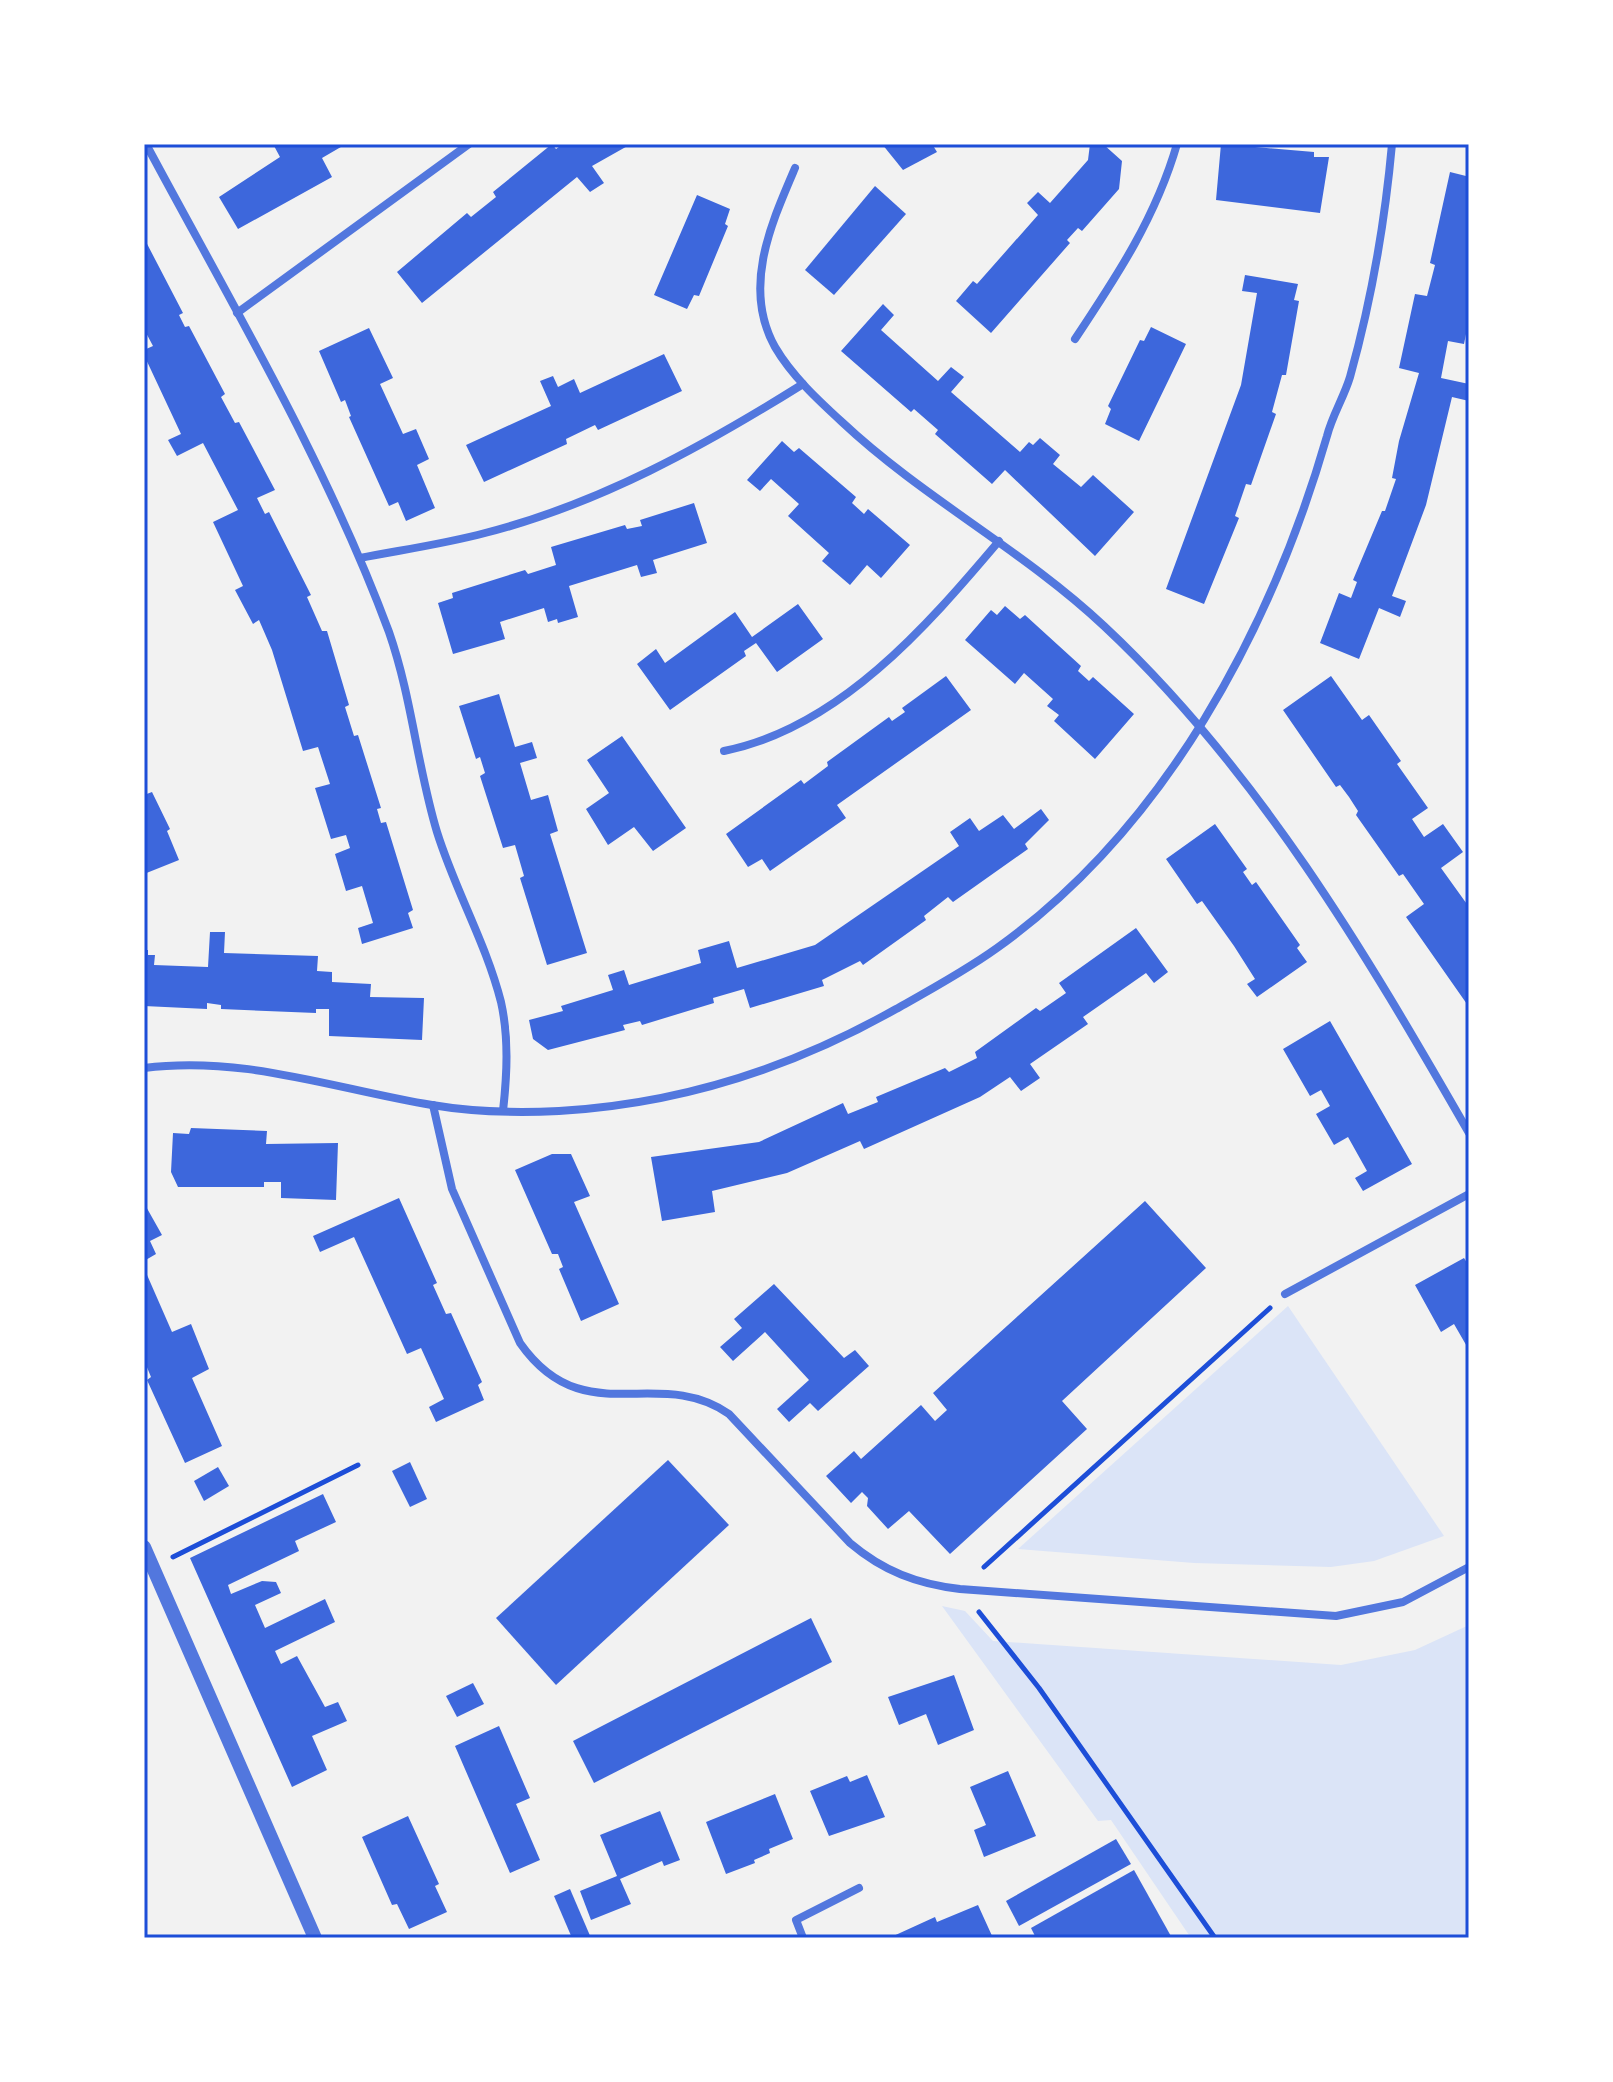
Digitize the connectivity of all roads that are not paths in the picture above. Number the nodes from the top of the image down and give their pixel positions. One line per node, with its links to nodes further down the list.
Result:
1 (146, 144): 6 (street)
2 (469, 144): 6 (street)
3 (1177, 144): 7 (street)
4 (1392, 144): 11 (street)
5 (795, 168): 8 (street)
6 (237, 313): 10 (street)
7 (1075, 339)
8 (803, 384): 9 (street); 10 (street)
9 (999, 541): 11 (street); 12 (street)
10 (360, 558): 15 (street)
11 (1199, 726): 15 (street); 16 (street)
12 (724, 751)
13 (144, 1068): 14 (street)
14 (433, 1105): 15 (street); 20 (street)
15 (503, 1111)
16 (1469, 1133)
17 (1469, 1194): 18 (street)
18 (1285, 1294)
19 (144, 1547): 22 (street)
20 (1469, 1567)
21 (859, 1888): 23 (street)
22 (315, 1938)
23 (803, 1938)

